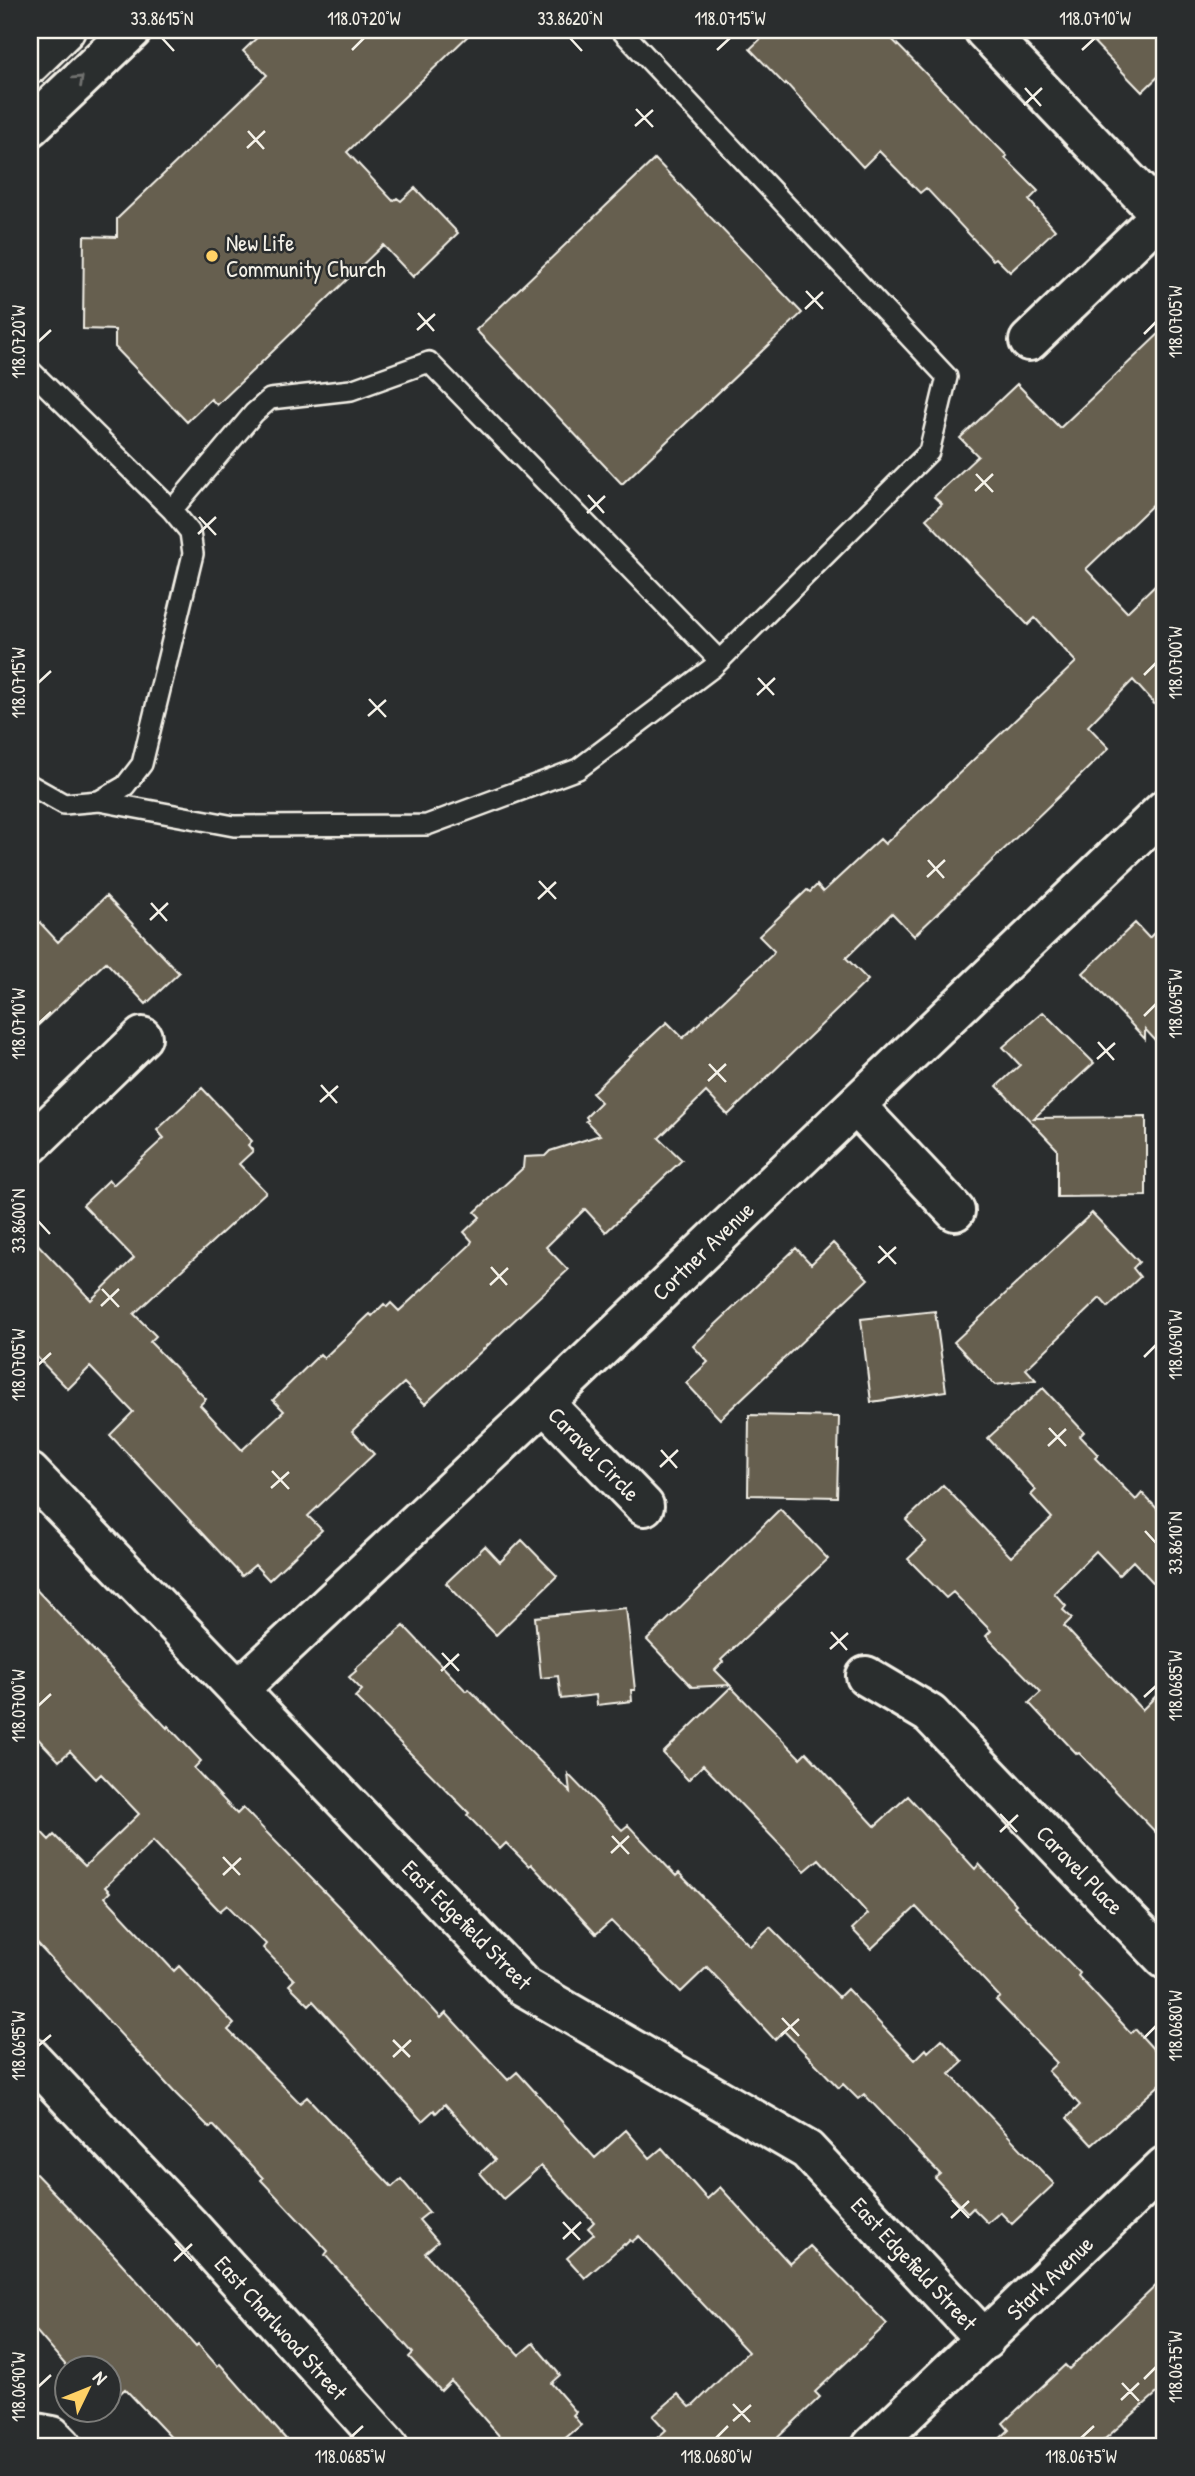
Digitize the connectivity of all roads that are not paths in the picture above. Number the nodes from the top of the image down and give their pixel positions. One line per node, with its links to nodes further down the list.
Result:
1 (65, 30): 5 (street)
2 (132, 30): 6 (street, one-way to 2)
3 (621, 30): 11 (lane)
4 (984, 30): 7 (street)
5 (30, 64)
6 (30, 127)
7 (1163, 213): 8 (street)
8 (1029, 341)
9 (30, 370): 10 (lane)
10 (172, 510): 11 (lane); 13 (lane)
11 (719, 660): 13 (lane)
12 (30, 785): 13 (lane)
13 (100, 801)
14 (1163, 817): 16 (street, Cortner Avenue)
15 (142, 1037): 17 (street)
16 (856, 1106): 18 (street); 19 (street, Cortner Avenue)
17 (30, 1145)
18 (955, 1211)
19 (544, 1403): 21 (street, Caravel Circle); 23 (street, Cortner Avenue)
20 (30, 1473): 23 (street, East Edgefield Street)
21 (644, 1506)
22 (866, 1676): 24 (street, Caravel Place)
23 (239, 1690): 27 (street, East Edgefield Street)
24 (1165, 1959)
25 (30, 2057): 30 (street, East Charlwood Street)
26 (1165, 2166): 27 (street, Stark Avenue)
27 (985, 2340): 31 (street, Stark Avenue)
28 (30, 2432): 29 (street)
29 (62, 2446)
30 (388, 2446)
31 (872, 2446)

